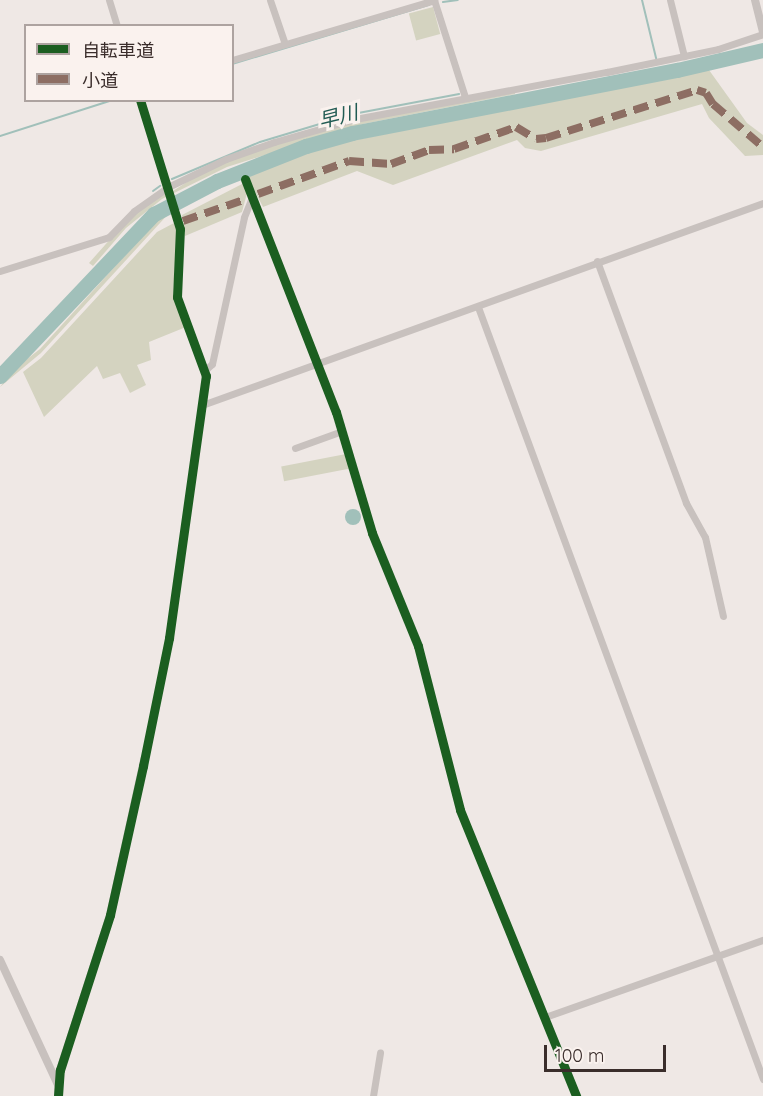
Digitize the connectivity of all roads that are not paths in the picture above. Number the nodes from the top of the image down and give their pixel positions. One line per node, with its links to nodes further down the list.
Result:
1 (109, 0): 6 (street)
2 (270, 0): 8 (street)
3 (434, 0): 8 (street); 11 (street)
4 (670, 0): 9 (street)
5 (755, 0): 7 (street)
6 (116, 24)
7 (763, 33): 9 (street)
8 (285, 44): 10 (street)
9 (684, 56): 11 (street)
10 (234, 59)
11 (465, 97): 14 (street)
12 (142, 102): 14 (street)
13 (245, 179): 15 (street)
14 (168, 189): 18 (street); 21 (street)
15 (252, 197): 20 (street); 21 (street)
16 (763, 202): 17 (street)
17 (597, 261): 19 (street); 25 (street)
18 (0, 272)
19 (478, 307): 20 (street); 28 (street)
20 (317, 365): 22 (street); 23 (street)
21 (206, 370): 22 (street)
22 (202, 405): 26 (street)
23 (342, 431): 24 (street); 30 (street)
24 (295, 448)
25 (723, 616)
26 (144, 760): 33 (street)
27 (763, 940): 28 (street)
28 (718, 958): 30 (street); 32 (street)
29 (0, 960): 33 (street)
30 (545, 1017): 36 (street)
31 (380, 1053): 35 (street)
32 (763, 1079)
33 (58, 1085): 34 (street)
34 (58, 1096)
35 (373, 1096)
36 (576, 1096)

